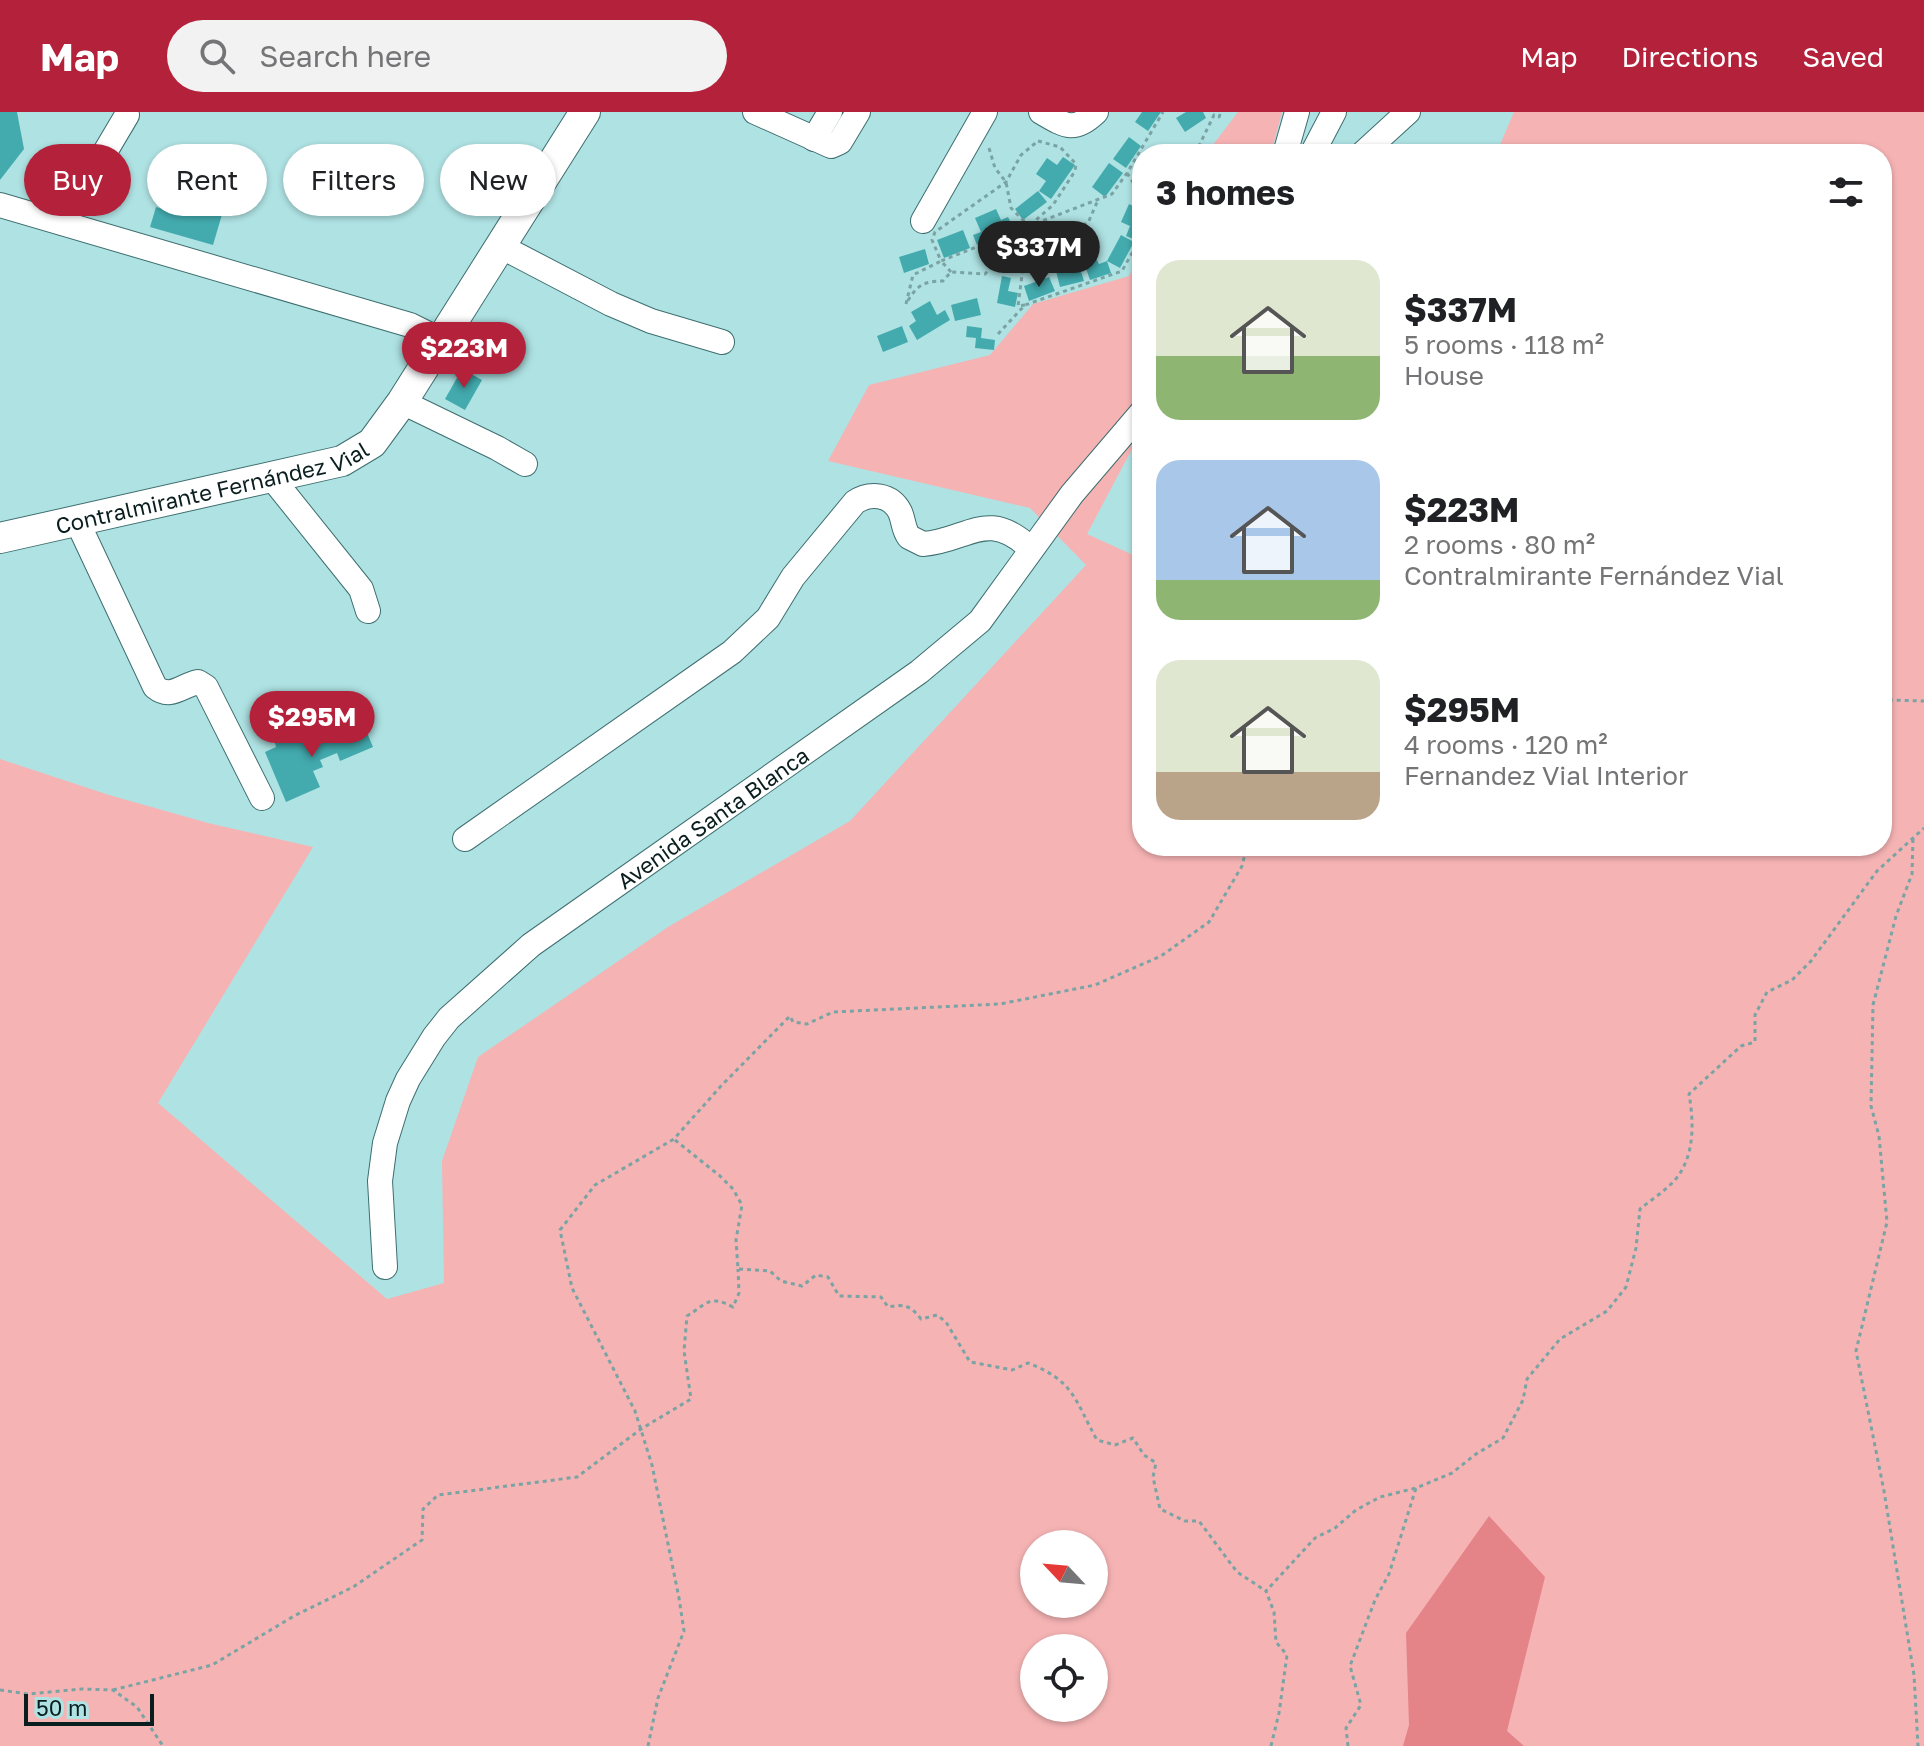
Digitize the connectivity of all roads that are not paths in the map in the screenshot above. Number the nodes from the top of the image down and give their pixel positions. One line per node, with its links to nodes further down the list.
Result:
1 (585, 112): 19 (main road, Contralmirante Fernández Vial)
2 (755, 112): 12 (street)
3 (830, 112): 12 (street)
4 (858, 112): 12 (street)
5 (985, 112): 17 (street)
6 (1041, 112): 7 (street)
7 (1096, 112)
8 (1297, 112): 13 (street)
9 (1334, 112): 14 (street)
10 (1408, 112): 15 (street)
11 (127, 115): 18 (street)
12 (814, 139)
13 (1288, 144)
14 (1317, 144)
15 (1373, 144)
16 (0, 205): 18 (street)
17 (923, 221)
18 (63, 223): 20 (street)
19 (500, 246): 20 (main road, Contralmirante Fernández Vial); 21 (street)
20 (440, 340): 22 (main road, Contralmirante Fernández Vial)
21 (722, 342)
22 (402, 402): 24 (street); 25 (main road, Contralmirante Fernández Vial)
23 (1132, 424): 28 (street, Avenida Santa Blanca)
24 (525, 464)
25 (272, 478): 26 (main road, Contralmirante Fernández Vial); 29 (street)
26 (77, 521): 27 (main road, Contralmirante Fernández Vial); 30 (street)
27 (0, 538)
28 (1031, 549): 31 (street); 32 (street, Avenida Santa Blanca)
29 (368, 611)
30 (262, 798)
31 (465, 839)
32 (385, 1267)

